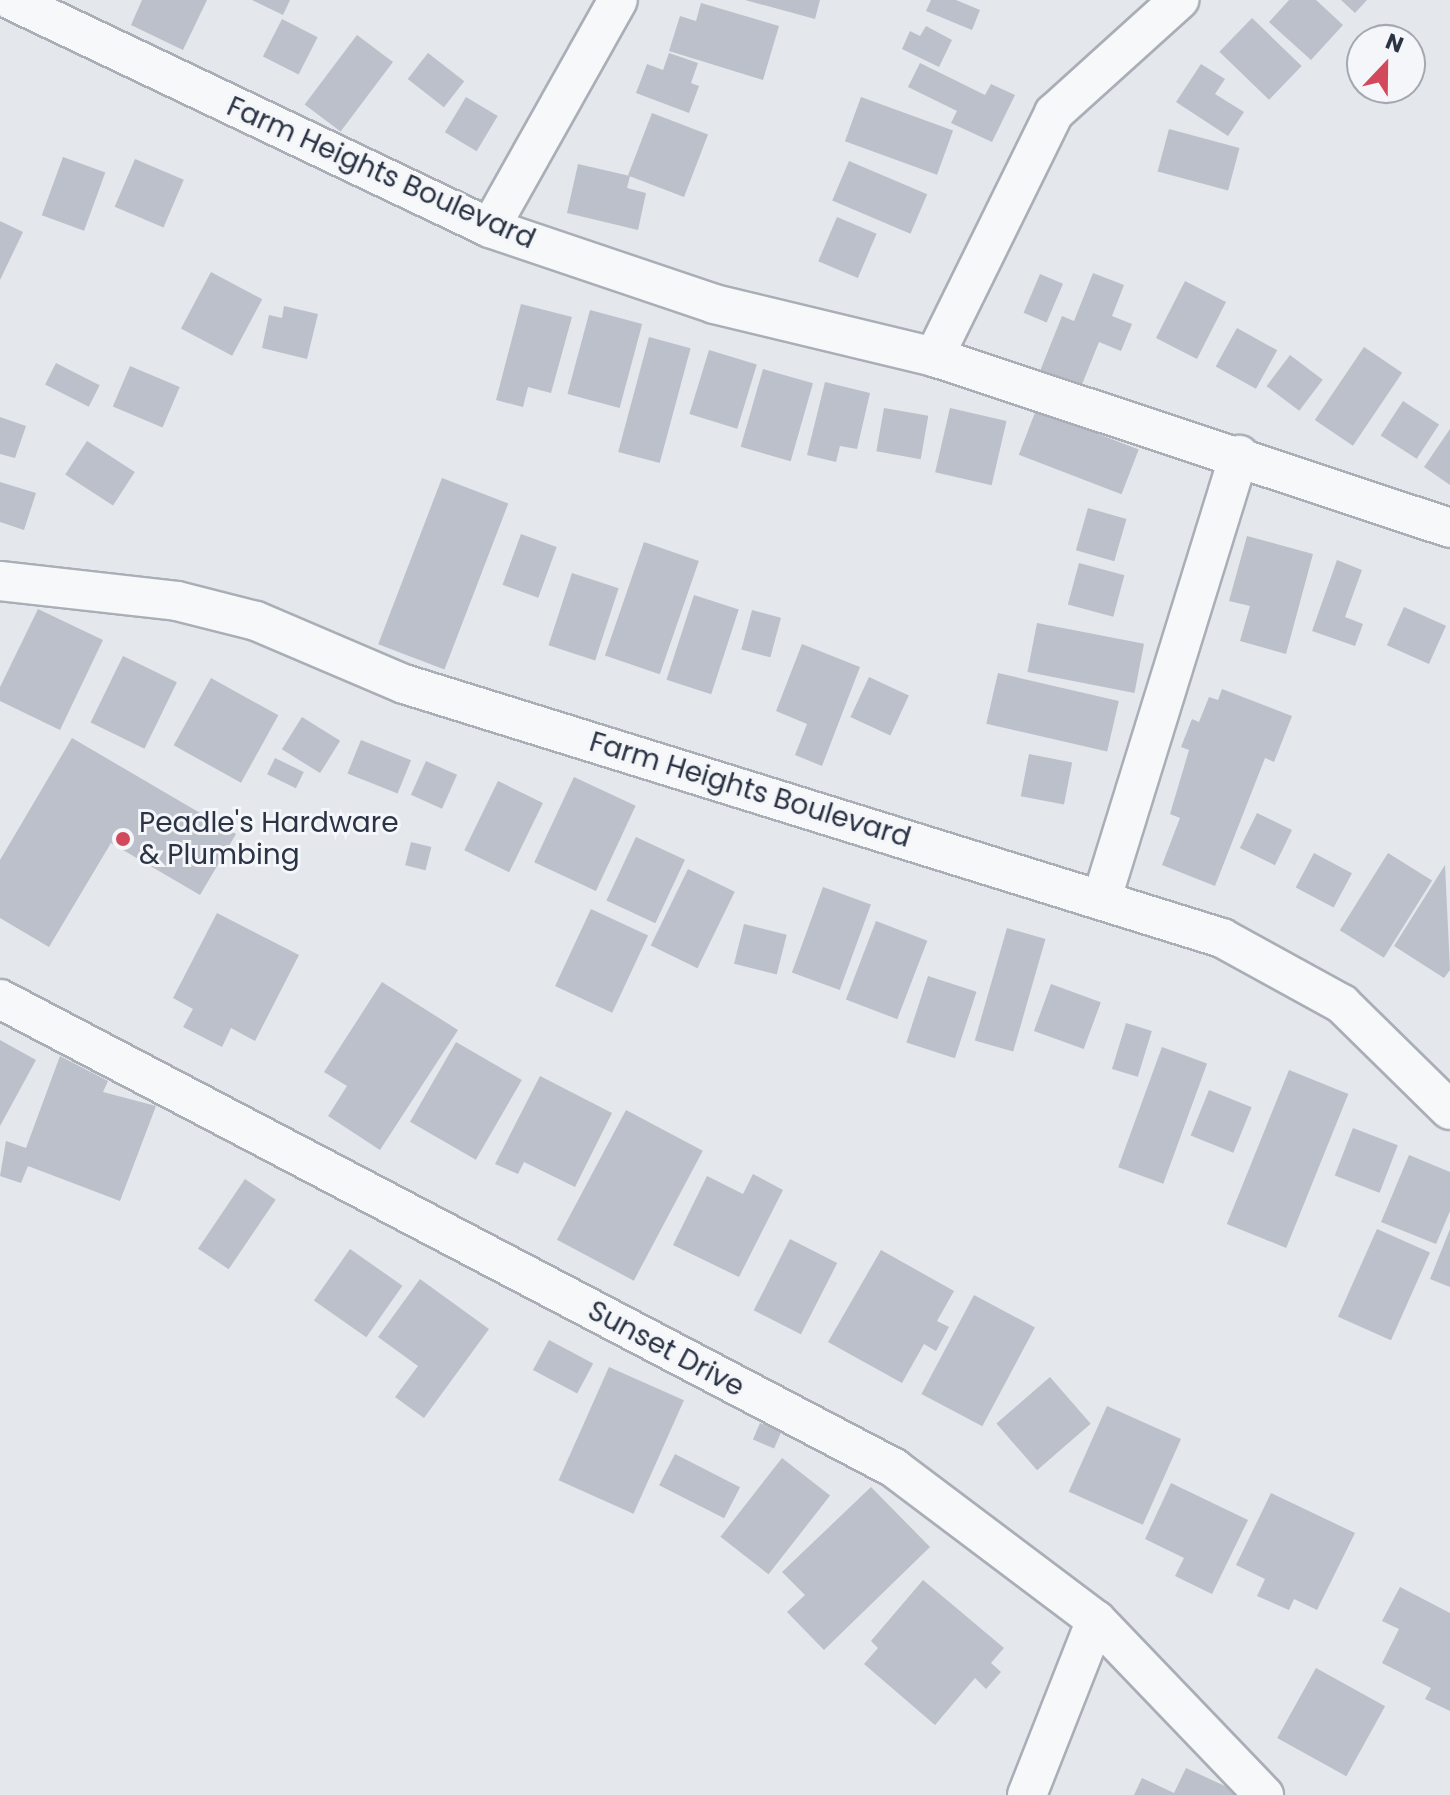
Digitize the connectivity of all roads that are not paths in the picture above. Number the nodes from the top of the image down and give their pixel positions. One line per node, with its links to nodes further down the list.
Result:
1 (11, 0): 4 (street, Farm Heights Boulevard)
2 (618, 0): 4 (street)
3 (1179, 0): 5 (street)
4 (490, 228): 5 (street, Farm Heights Boulevard)
5 (934, 357): 6 (street, Farm Heights Boulevard)
6 (1239, 455): 7 (street, Farm Heights Boulevard); 9 (street)
7 (1450, 528)
8 (0, 581): 9 (street, Farm Heights Boulevard)
9 (1102, 898): 11 (street, Farm Heights Boulevard)
10 (0, 999): 12 (street, Sunset Drive)
11 (1450, 1110)
12 (1096, 1620): 13 (street); 14 (street, Sunset Drive)
13 (1027, 1795)
14 (1264, 1795)

